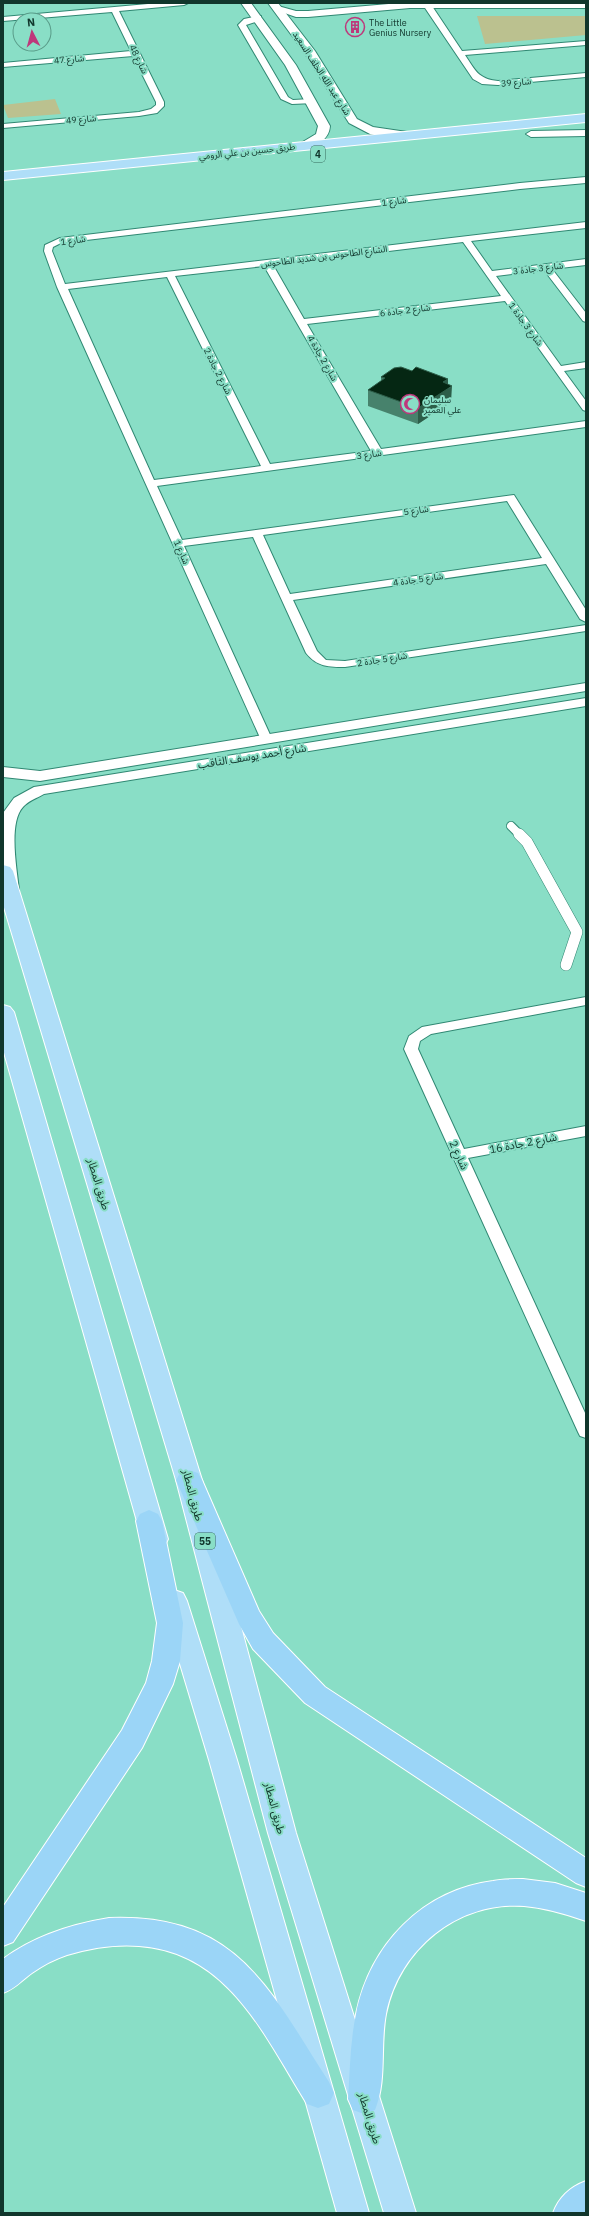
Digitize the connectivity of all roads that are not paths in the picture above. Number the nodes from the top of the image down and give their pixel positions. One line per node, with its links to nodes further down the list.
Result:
1 (184, 3): 7 (street)
2 (246, 3): 9 (main road)
3 (586, 4): 5 (street)
4 (384, 5): 5 (street); 8 (street)
5 (427, 5): 15 (street, شارع 39)
6 (275, 6): 8 (street); 11 (main road, شارع عبد الله الخلف السعيد)
7 (114, 9): 10 (street); 14 (street, شارع 48)
8 (315, 14): 11 (street)
9 (258, 18): 16 (main road); 21 (street)
10 (3, 19)
11 (293, 27): 13 (main road, شارع عبد الله الخلف السعيد)
12 (586, 43): 15 (street)
13 (309, 51): 16 (main road); 17 (main road, شارع عبد الله الخلف السعيد)
14 (136, 53): 18 (street, شارع 47); 22 (street, شارع 48)
15 (460, 53): 20 (street, شارع 39)
16 (283, 54): 19 (main road)
17 (316, 62): 19 (main road); 23 (main road, شارع عبد الله الخلف السعيد)
18 (3, 65)
19 (290, 65): 21 (main road)
20 (586, 75)
21 (311, 101): 24 (main road)
22 (158, 109): 26 (street, شارع 49)
23 (349, 115): 24 (main road); 30 (main road, شارع عبد الله الخلف السعيد)
24 (320, 117): 31 (main road)
25 (586, 118): 30 (highway, طريق حسين بن علي الرومي / 4)
26 (3, 126)
27 (586, 129): 29 (highway, طريق حسين بن علي الرومي / 4)
28 (586, 133): 29 (street)
29 (531, 134): 33 (highway, طريق حسين بن علي الرومي / 4)
30 (404, 135): 31 (highway, طريق حسين بن علي الرومي / 4)
31 (302, 146): 32 (highway, طريق حسين بن علي الرومي / 4)
32 (205, 156): 34 (highway); 35 (highway, طريق حسين بن علي الرومي / 4)
33 (183, 166): 37 (highway); 38 (highway, طريق حسين بن علي الرومي / 4)
34 (3, 168)
35 (3, 176)
36 (586, 180): 46 (street, شارع 1)
37 (78, 182)
38 (3, 183)
39 (586, 225): 40 (street, الشارع الطاحوس بن شديد الطاحوس)
40 (465, 240): 42 (street, الشارع الطاحوس بن شديد الطاحوس); 45 (street, شارع 3 جادة 1)
41 (586, 262): 43 (street, شارع 3 جادة 3)
42 (267, 263): 44 (street, الشارع الطاحوس بن شديد الطاحوس); 49 (street, شارع 2 جادة 4)
43 (546, 267): 45 (street, شارع 3 جادة 3); 48 (street)
44 (170, 274): 46 (street, الشارع الطاحوس بن شديد الطاحوس); 55 (street, شارع 2 جادة 2)
45 (490, 274): 47 (street, شارع 3 جادة 1)
46 (62, 287): 56 (street, شارع 1)
47 (507, 298): 49 (street, شارع 2 جادة 6); 51 (street, شارع 3 جادة 1)
48 (584, 315)
49 (302, 322): 54 (street, شارع 2 جادة 4)
50 (586, 366): 51 (street)
51 (558, 369): 52 (street, شارع 3 جادة 1)
52 (586, 408)
53 (586, 424): 54 (street, شارع 3)
54 (378, 453): 55 (street, شارع 3)
55 (267, 468): 56 (street, شارع 3)
56 (151, 484): 58 (street, شارع 1)
57 (257, 533): 58 (street, شارع 5); 59 (street, شارع 5); 60 (street, شارع 5 جادة 2)
58 (178, 544): 67 (street, شارع 1)
59 (549, 560): 60 (street, شارع 5 جادة 4); 61 (street, شارع 5)
60 (286, 598): 62 (street, شارع 5 جادة 2)
61 (586, 619)
62 (586, 628)
63 (586, 687): 67 (street, شارع أحمد يوسف الثاقب)
64 (586, 691): 66 (street)
65 (586, 702): 66 (street, شارع أحمد يوسف الثاقب)
66 (547, 708): 70 (street, شارع أحمد يوسف الثاقب)
67 (266, 738): 68 (street, شارع أحمد يوسف الثاقب)
68 (125, 761): 69 (street, شارع أحمد يوسف الثاقب); 70 (street)
69 (3, 772)
70 (55, 787): 73 (street, شارع أحمد يوسف الثاقب)
71 (511, 826): 74 (street)
72 (3, 871): 73 (highway, طريق المطار / 55)
73 (11, 897): 80 (highway, طريق المطار / 55)
74 (566, 965)
75 (586, 1001): 78 (street, شارع 2)
76 (3, 1012): 81 (highway)
77 (586, 1131): 78 (street, شارع 2 جادة 16)
78 (459, 1155): 79 (street, شارع 2)
79 (586, 1432)
80 (189, 1480): 82 (highway); 87 (highway, طريق المطار / 55)
81 (149, 1521): 84 (highway); 86 (highway)
82 (586, 1874)
83 (586, 1907): 87 (highway)
84 (3, 1932)
85 (3, 1979): 86 (highway)
86 (318, 2093): 89 (highway)
87 (364, 2099): 90 (highway, طريق المطار / 55)
88 (586, 2198): 91 (highway)
89 (353, 2213)
90 (400, 2213)
91 (569, 2213)

